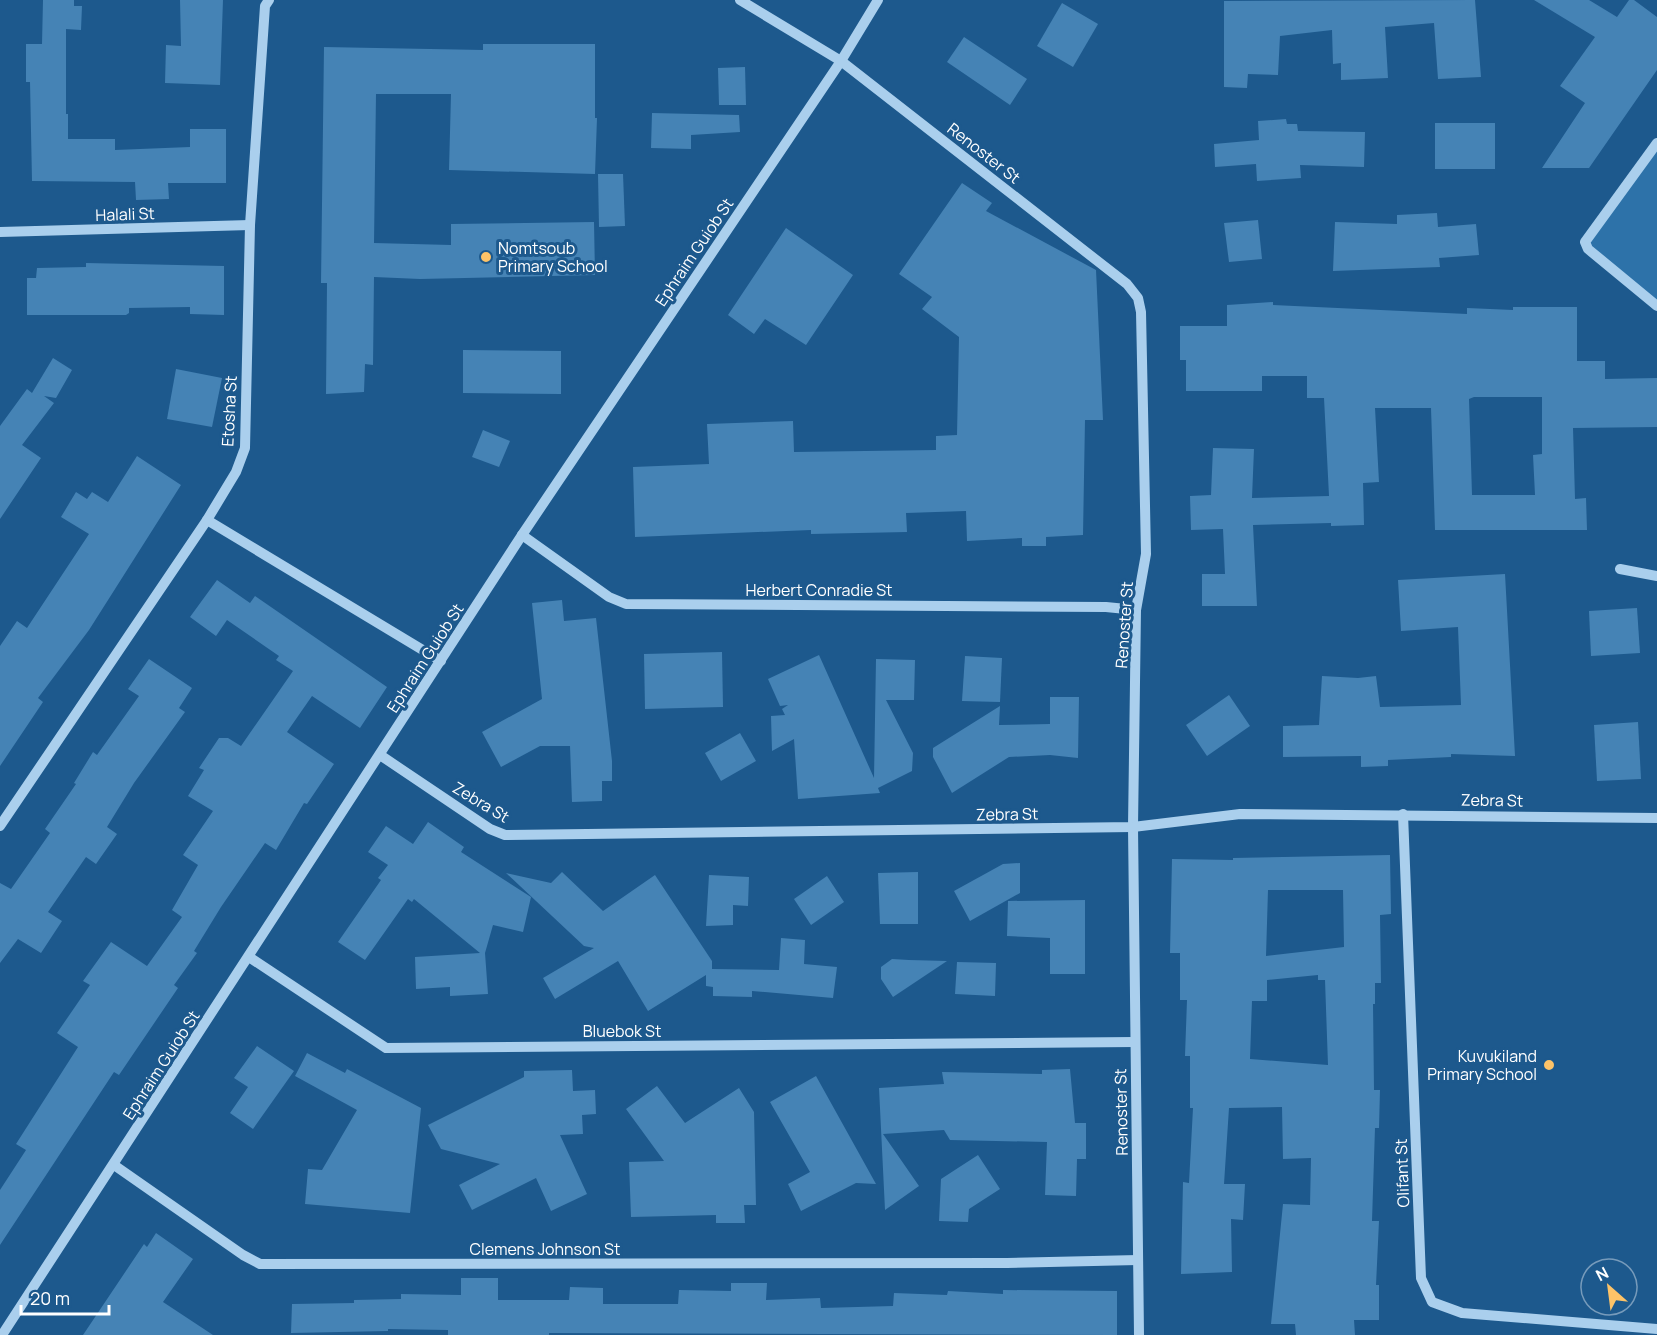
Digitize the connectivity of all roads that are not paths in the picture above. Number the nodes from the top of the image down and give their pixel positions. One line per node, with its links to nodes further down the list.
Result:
1 (269, 0): 6 (street, Etosha St)
2 (740, 0): 4 (street)
3 (878, 0): 4 (street, Ephraim Guiob St)
4 (841, 62): 10 (street, Ephraim Guiob St); 13 (street, Renoster St)
5 (1657, 143): 8 (street)
6 (250, 225): 7 (street, Halali St); 9 (street, Etosha St)
7 (0, 232)
8 (1657, 306)
9 (207, 520): 14 (street); 18 (street, Etosha St)
10 (522, 535): 13 (street, Herbert Conradie St); 14 (street, Ephraim Guiob St)
11 (1620, 569): 12 (street)
12 (1657, 576)
13 (1136, 610): 19 (street, Renoster St)
14 (441, 661): 15 (street, Ephraim Guiob St)
15 (380, 755): 19 (street, Zebra St); 20 (street, Ephraim Guiob St)
16 (1403, 814): 17 (street, Zebra St); 19 (street, Zebra St); 24 (street, Olifant St)
17 (1657, 818)
18 (0, 826)
19 (1133, 827): 21 (street, Renoster St)
20 (249, 957): 21 (street, Bluebok St); 22 (street, Ephraim Guiob St)
21 (1135, 1042): 23 (street, Renoster St)
22 (114, 1165): 23 (street, Clemens Johnson St); 25 (street, Ephraim Guiob St)
23 (1138, 1260): 26 (street, Renoster St)
24 (1657, 1329)
25 (2, 1335)
26 (1139, 1335)

